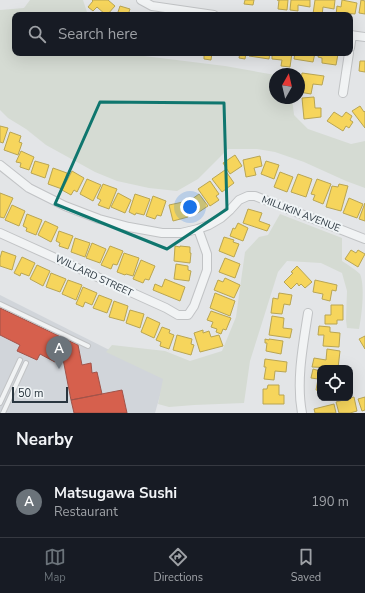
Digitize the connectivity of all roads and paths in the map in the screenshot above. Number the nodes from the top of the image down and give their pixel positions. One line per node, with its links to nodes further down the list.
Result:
1 (140, 0): 2 (street)
2 (194, 12)
3 (353, 35): 4 (street)
4 (365, 37)
5 (349, 56): 6 (street)
6 (344, 93)
7 (0, 165): 8 (street, MILLIKIN AVENUE)
8 (198, 229): 9 (street, WILLARD STREET); 10 (street, MILLIKIN AVENUE)
9 (0, 233)
10 (365, 239)
11 (0, 304): 13 (lane)
12 (308, 313): 18 (street)
13 (88, 346)
14 (20, 360): 16 (lane)
15 (26, 363): 17 (lane)
16 (0, 403)
17 (3, 413)
18 (302, 413)

